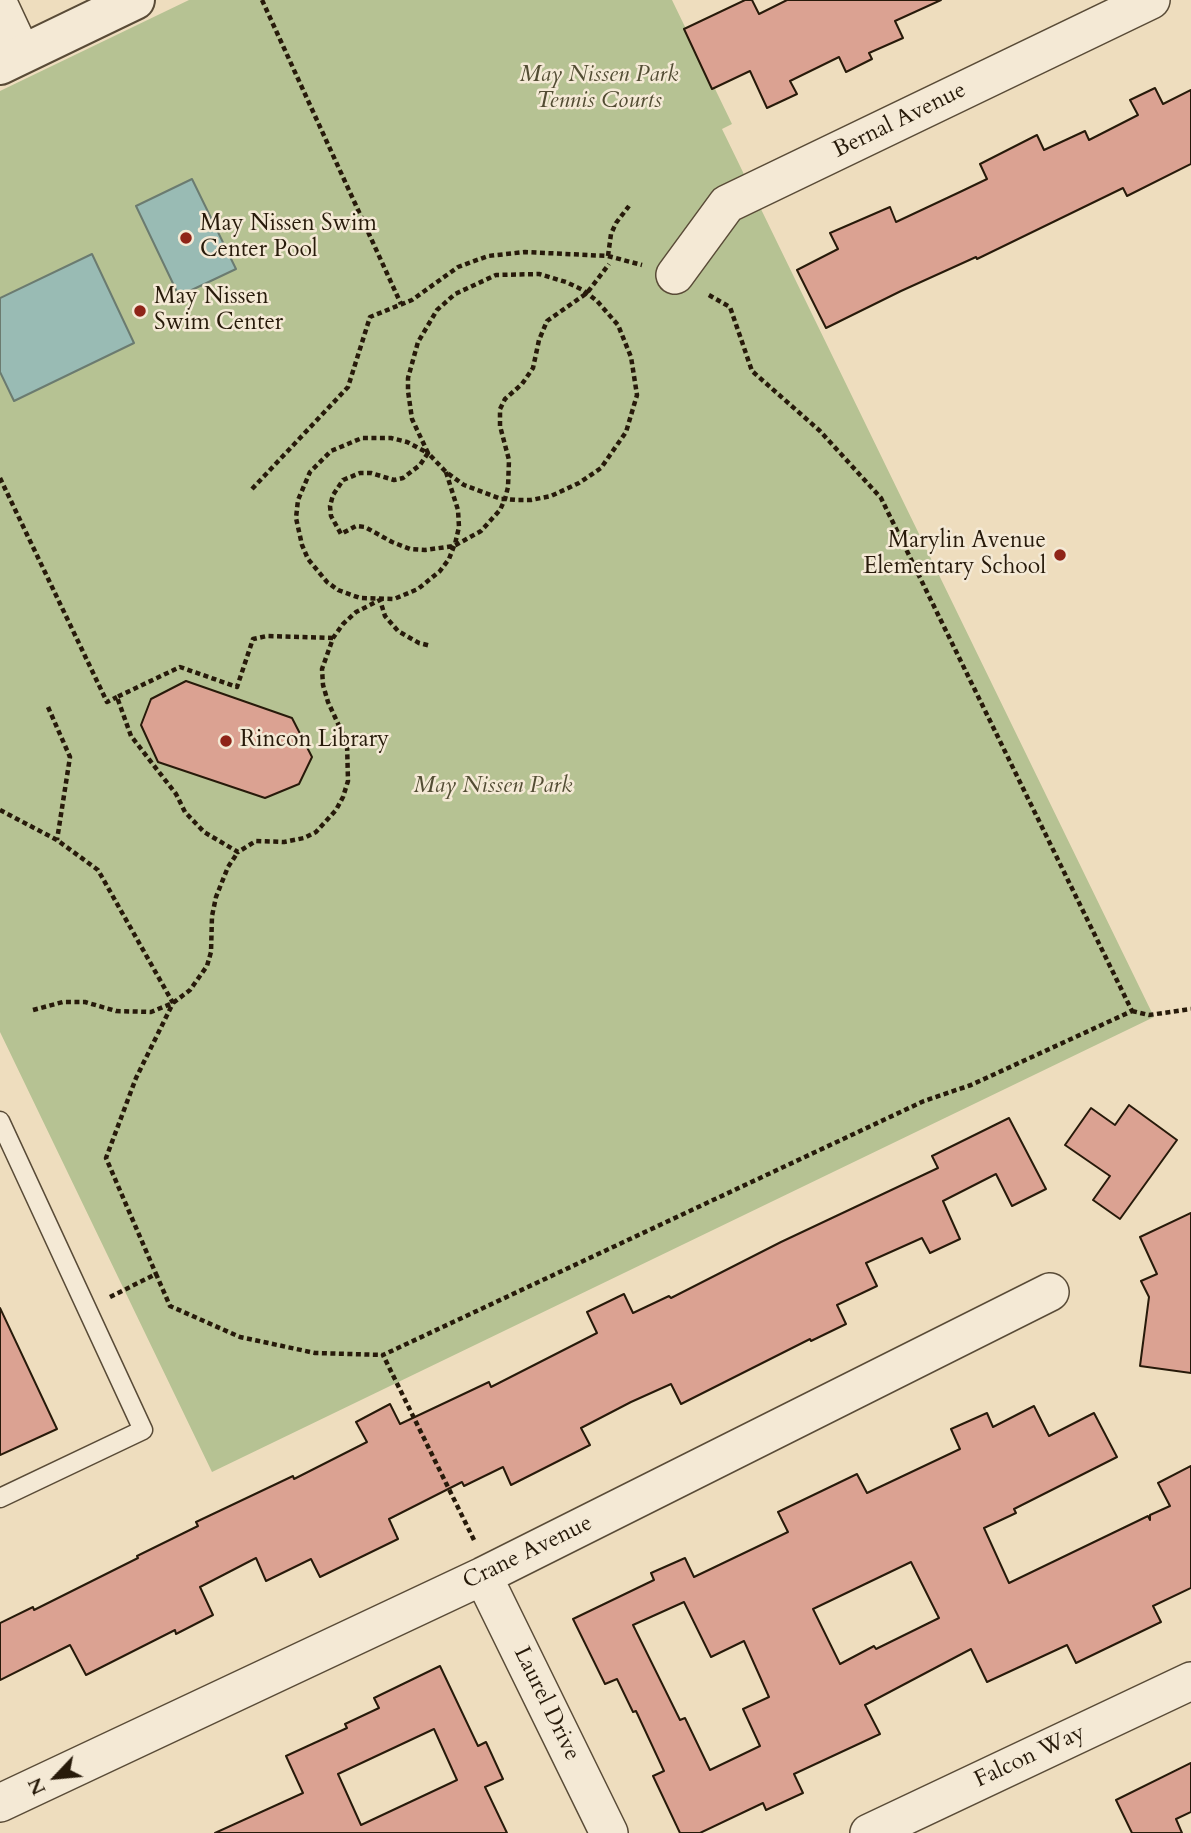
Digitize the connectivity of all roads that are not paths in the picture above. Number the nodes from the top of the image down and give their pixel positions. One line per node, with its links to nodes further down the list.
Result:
1 (135, 0): 4 (street)
2 (1151, 0): 5 (street, Bernal Avenue)
3 (0, 7): 4 (street)
4 (11, 59)
5 (675, 275)
6 (0, 1121): 8 (lane)
7 (1051, 1292): 9 (street, Crane Avenue)
8 (0, 1498)
9 (487, 1574): 11 (street, Crane Avenue); 12 (street, Laurel Drive)
10 (1191, 1681): 13 (street, Falcon Way)
11 (0, 1803)
12 (609, 1833)
13 (869, 1833)

